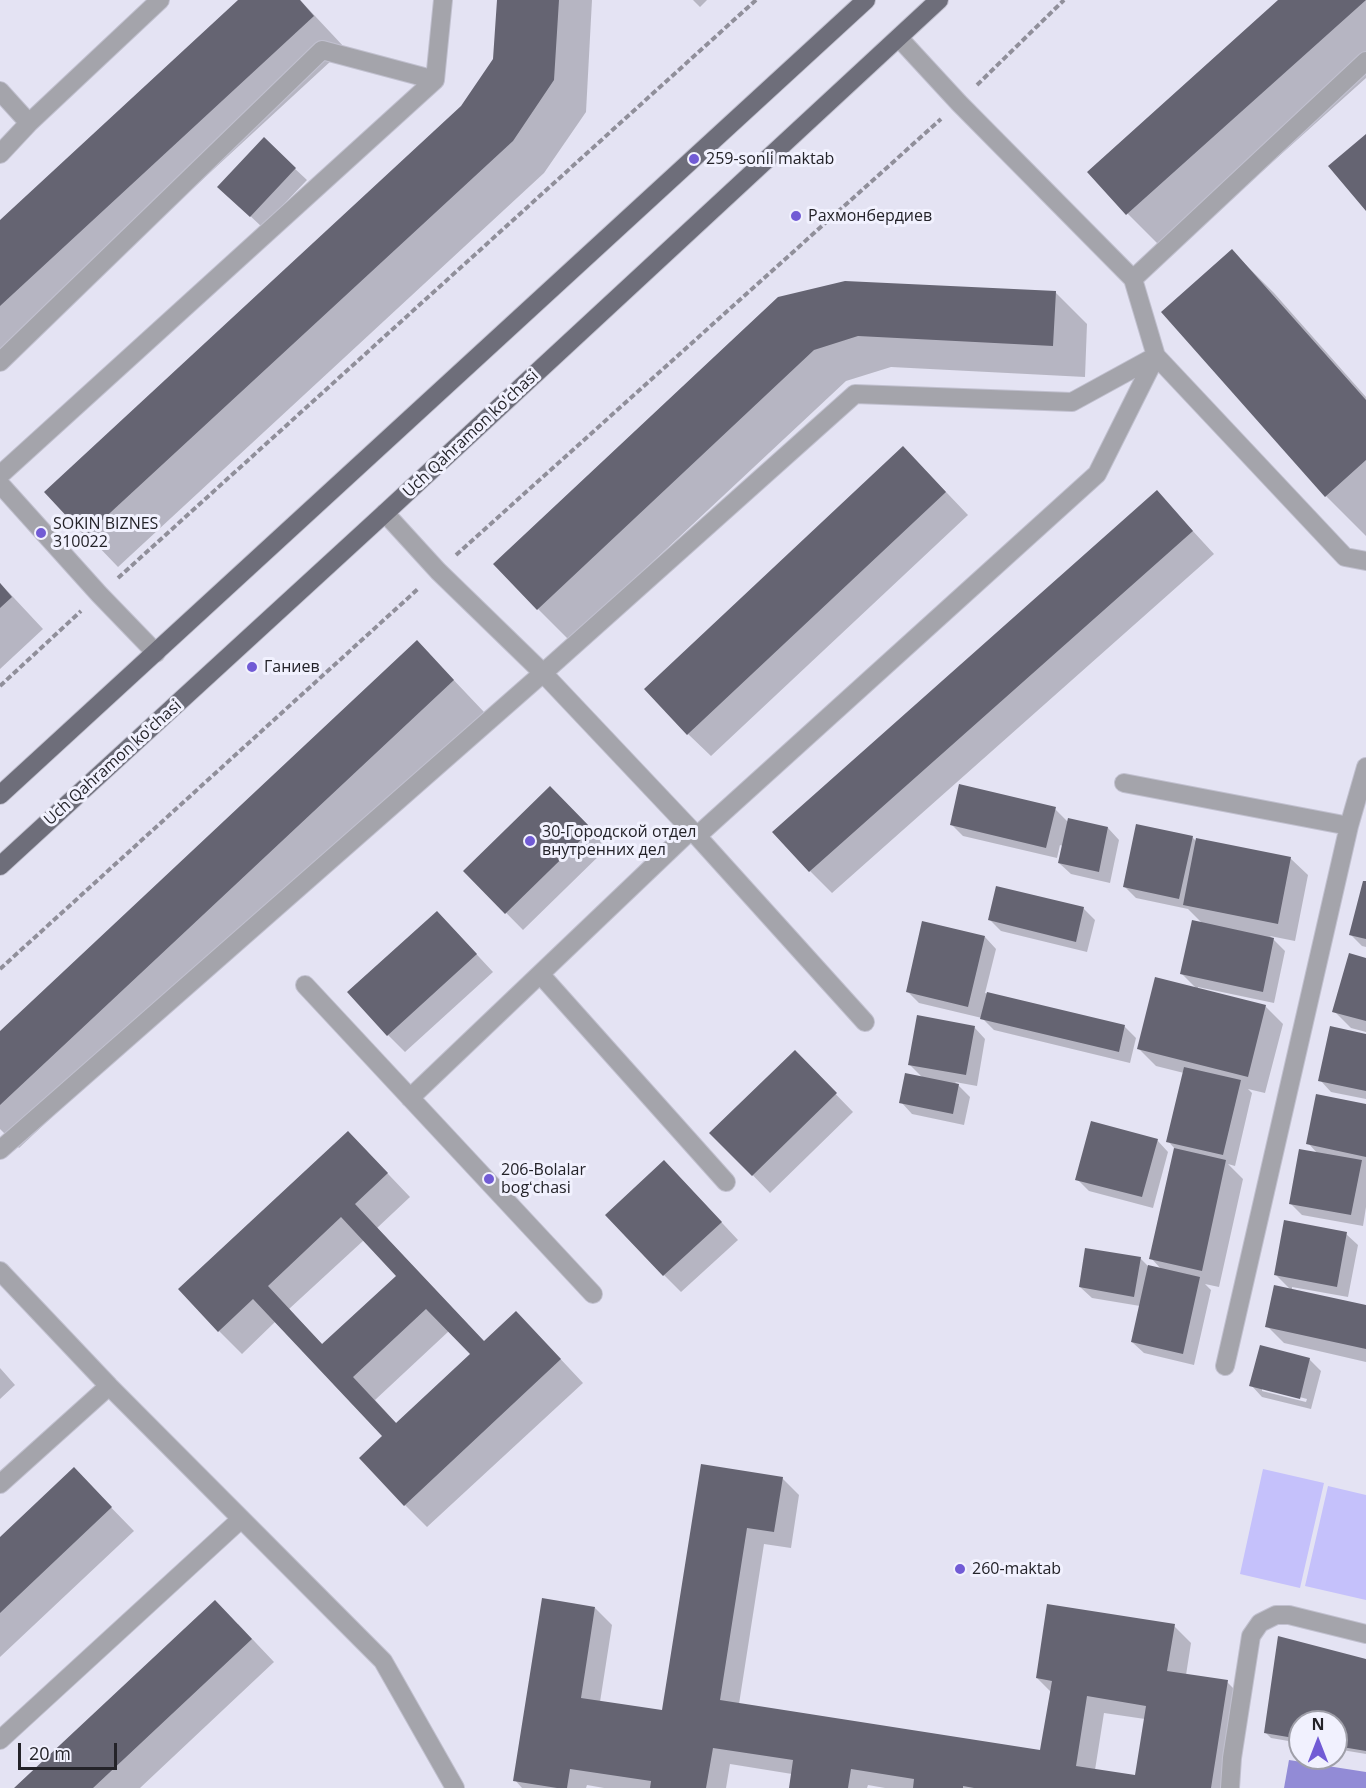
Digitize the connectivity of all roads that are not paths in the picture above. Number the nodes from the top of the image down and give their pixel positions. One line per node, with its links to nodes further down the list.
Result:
1 (160, 0): 9 (street)
2 (443, 0): 7 (street)
3 (866, 0): 18 (main road)
4 (939, 0): 5 (main road, Uch Qahramon ko'chasi)
5 (899, 38): 11 (street); 16 (main road, Uch Qahramon ko'chasi)
6 (1366, 61): 11 (street)
7 (435, 80): 13 (street); 14 (street)
8 (0, 91): 9 (street)
9 (29, 123): 10 (street)
10 (0, 153)
11 (1133, 279): 12 (street)
12 (1156, 356): 17 (street); 19 (street); 24 (street)
13 (0, 362)
14 (0, 475)
15 (0, 484): 18 (street)
16 (385, 513): 19 (street); 25 (main road, Uch Qahramon ko'chasi)
17 (1366, 561)
18 (156, 653): 22 (main road)
19 (543, 673): 24 (street); 30 (street)
20 (1366, 767): 23 (street)
21 (1124, 783): 23 (street)
22 (0, 795)
23 (1349, 826): 34 (street)
24 (694, 833): 26 (street); 28 (street)
25 (0, 866)
26 (540, 974): 29 (street); 31 (street)
27 (305, 985): 29 (street)
28 (865, 1022)
29 (410, 1098): 33 (street)
30 (0, 1150)
31 (726, 1182)
32 (0, 1271): 35 (street)
33 (593, 1294)
34 (1225, 1366)
35 (109, 1386): 36 (street); 37 (street)
36 (0, 1484)
37 (241, 1519): 39 (street); 40 (street)
38 (1366, 1634): 41 (street)
39 (0, 1740)
40 (455, 1788)
41 (1230, 1788)

